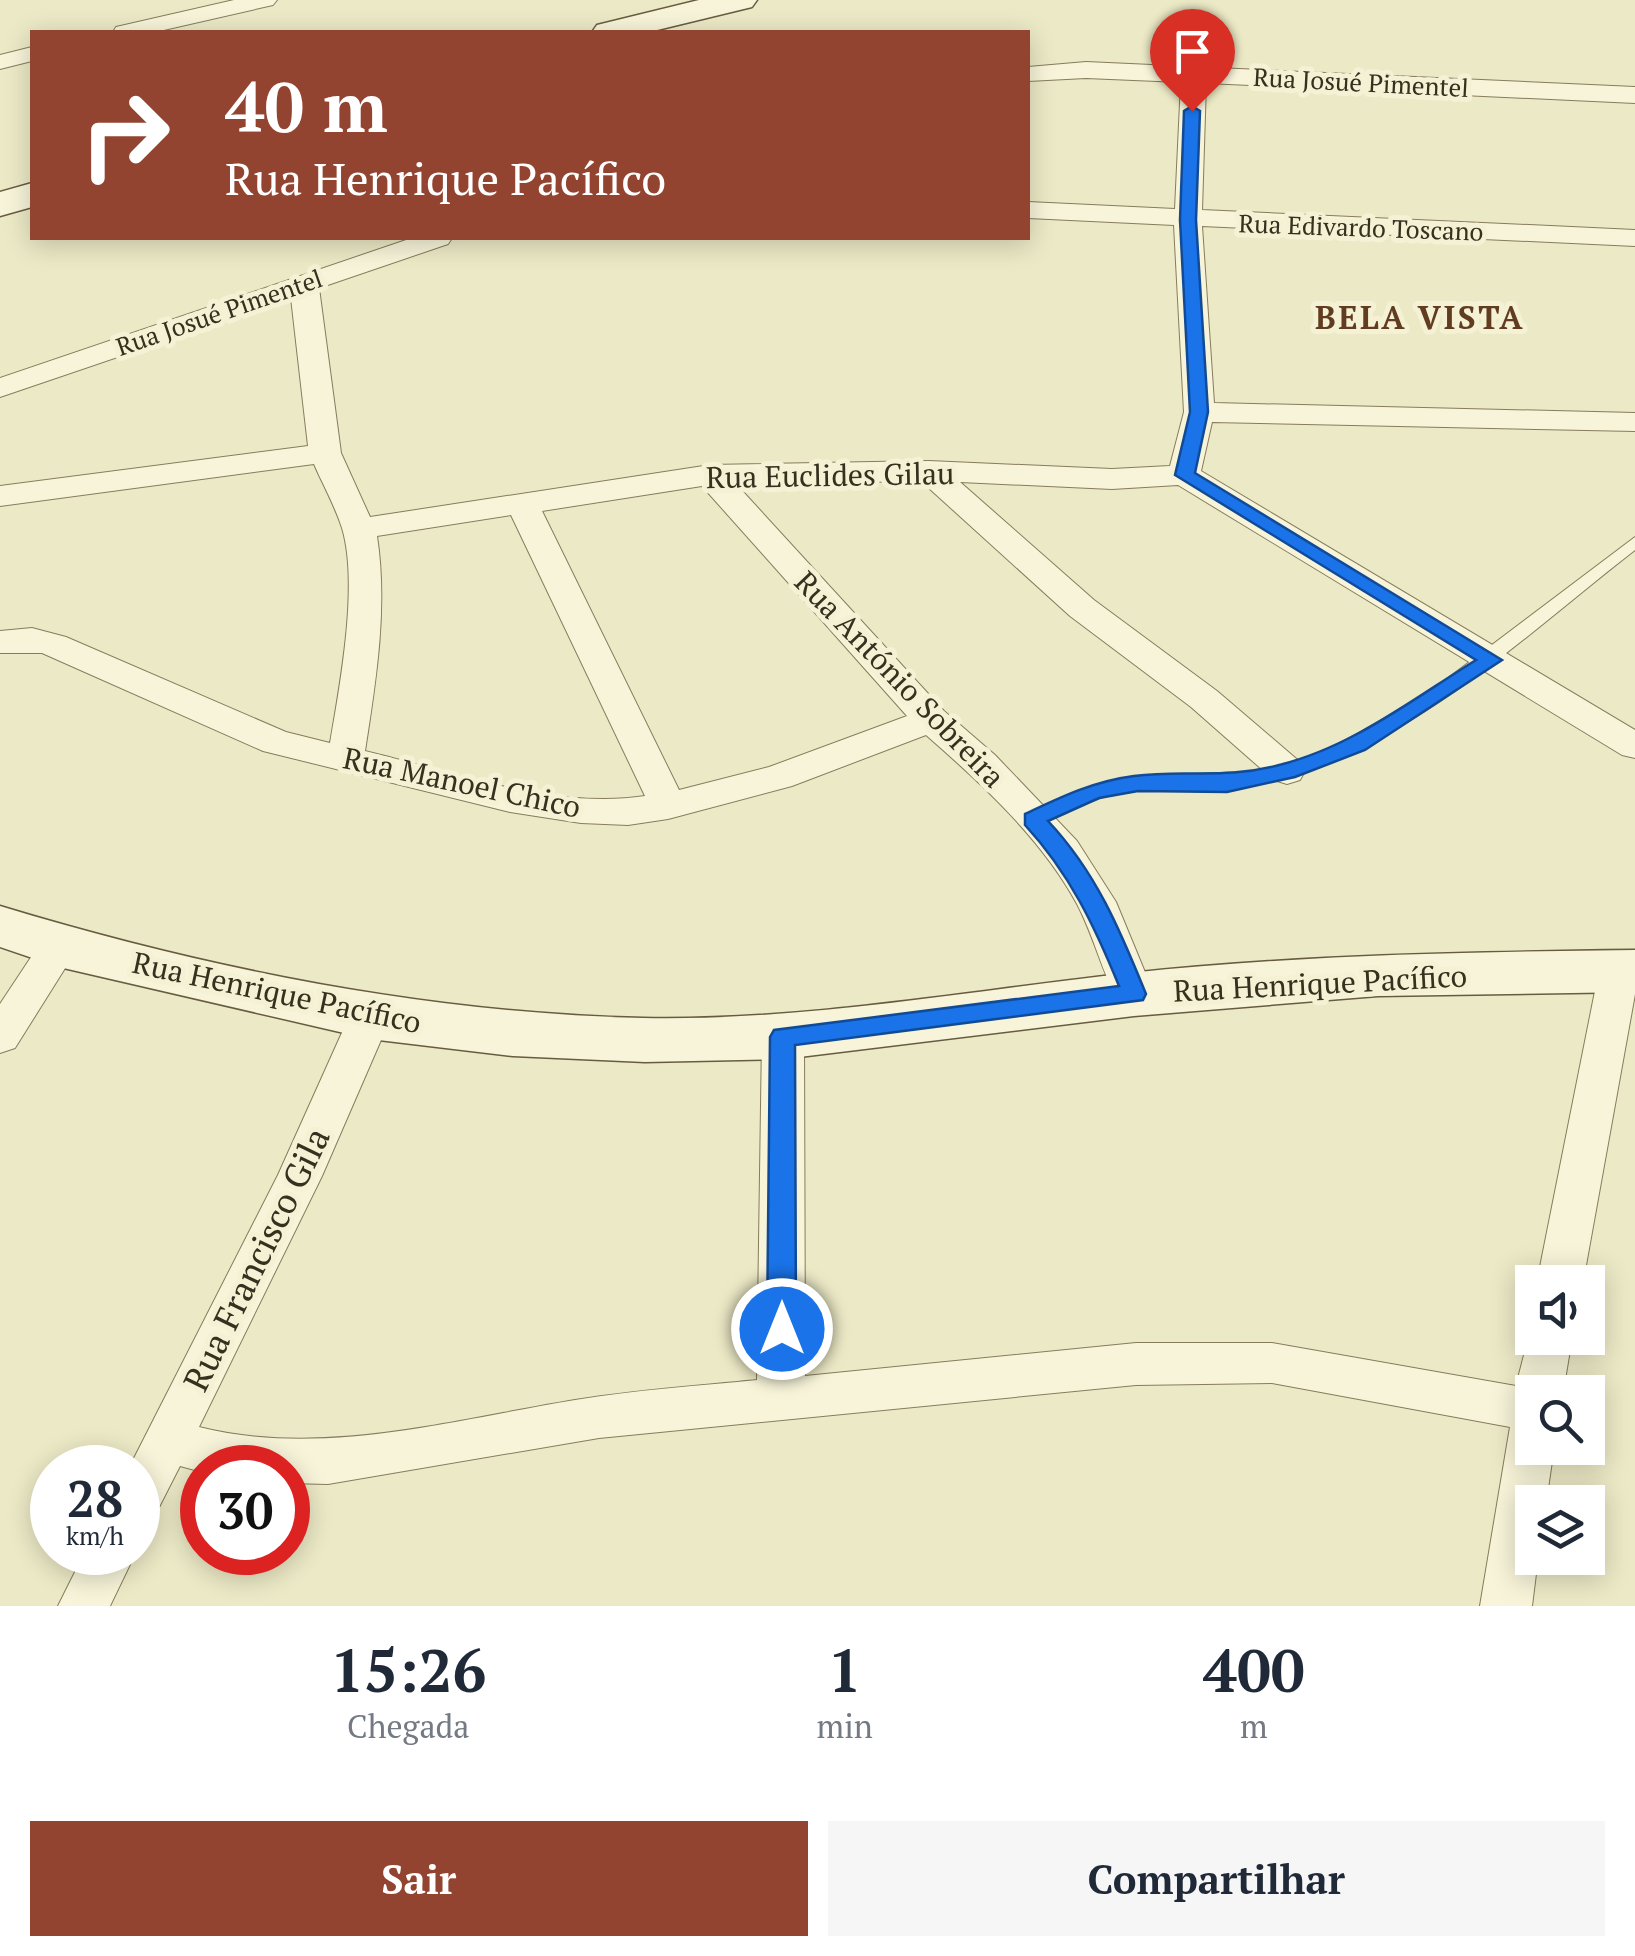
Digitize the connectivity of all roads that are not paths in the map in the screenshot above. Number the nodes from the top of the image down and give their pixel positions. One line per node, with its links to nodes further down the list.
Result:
1 (265, 0): 3 (street)
2 (740, 0): 4 (main road)
3 (134, 30)
4 (618, 30)
5 (1030, 74): 6 (street, Rua Josué Pimentel)
6 (1194, 74): 7 (street, Rua Josué Pimentel); 11 (street)
7 (1635, 95)
8 (30, 195): 9 (main road)
9 (0, 205)
10 (1030, 210): 11 (street, Rua Edivardo Toscano)
11 (1188, 220): 12 (street, Rua Edivardo Toscano); 16 (street)
12 (1635, 238)
13 (432, 240): 14 (street, Rua Josué Pimentel)
14 (304, 282): 15 (street, Rua Josué Pimentel); 18 (street)
15 (0, 388)
16 (1199, 412): 17 (street); 21 (street)
17 (1635, 422)
18 (325, 454): 22 (street); 24 (street)
19 (929, 471): 20 (street, Rua Euclides Gilau); 21 (street, Rua Euclides Gilau); 31 (street)
20 (710, 475): 23 (street, Rua Euclides Gilau); 28 (street, Rua António Sobreira)
21 (1184, 475): 27 (street)
22 (0, 496)
23 (523, 506): 24 (street, Rua Euclides Gilau); 32 (street)
24 (359, 529): 30 (street)
25 (1635, 542): 27 (lane)
26 (0, 642): 30 (street, Rua Manoel Chico)
27 (1491, 660): 29 (street); 31 (lane)
28 (931, 720): 32 (street, Rua Manoel Chico); 33 (street, Rua António Sobreira)
29 (1635, 746)
30 (346, 759): 32 (street, Rua Manoel Chico)
31 (1287, 772): 33 (lane)
32 (668, 806)
33 (1033, 819): 37 (street, Rua António Sobreira)
34 (0, 926): 35 (main road, Rua Henrique Pacífico)
35 (59, 946): 38 (main road, Rua Henrique Pacífico); 39 (street)
36 (1627, 971): 37 (main road, Rua Henrique Pacífico); 41 (street)
37 (1134, 994): 40 (main road, Rua Henrique Pacífico)
38 (370, 1017): 40 (main road, Rua Henrique Pacífico); 44 (street, Rua Francisco Gila)
39 (0, 1037)
40 (782, 1037): 42 (street)
41 (1564, 1265)
42 (781, 1402): 43 (street); 44 (street)
43 (1515, 1407)
44 (167, 1441): 45 (street, Rua Francisco Gila)
45 (160, 1455)
46 (1527, 1465): 49 (street)
47 (100, 1575): 48 (street)
48 (84, 1606)
49 (1506, 1606)

